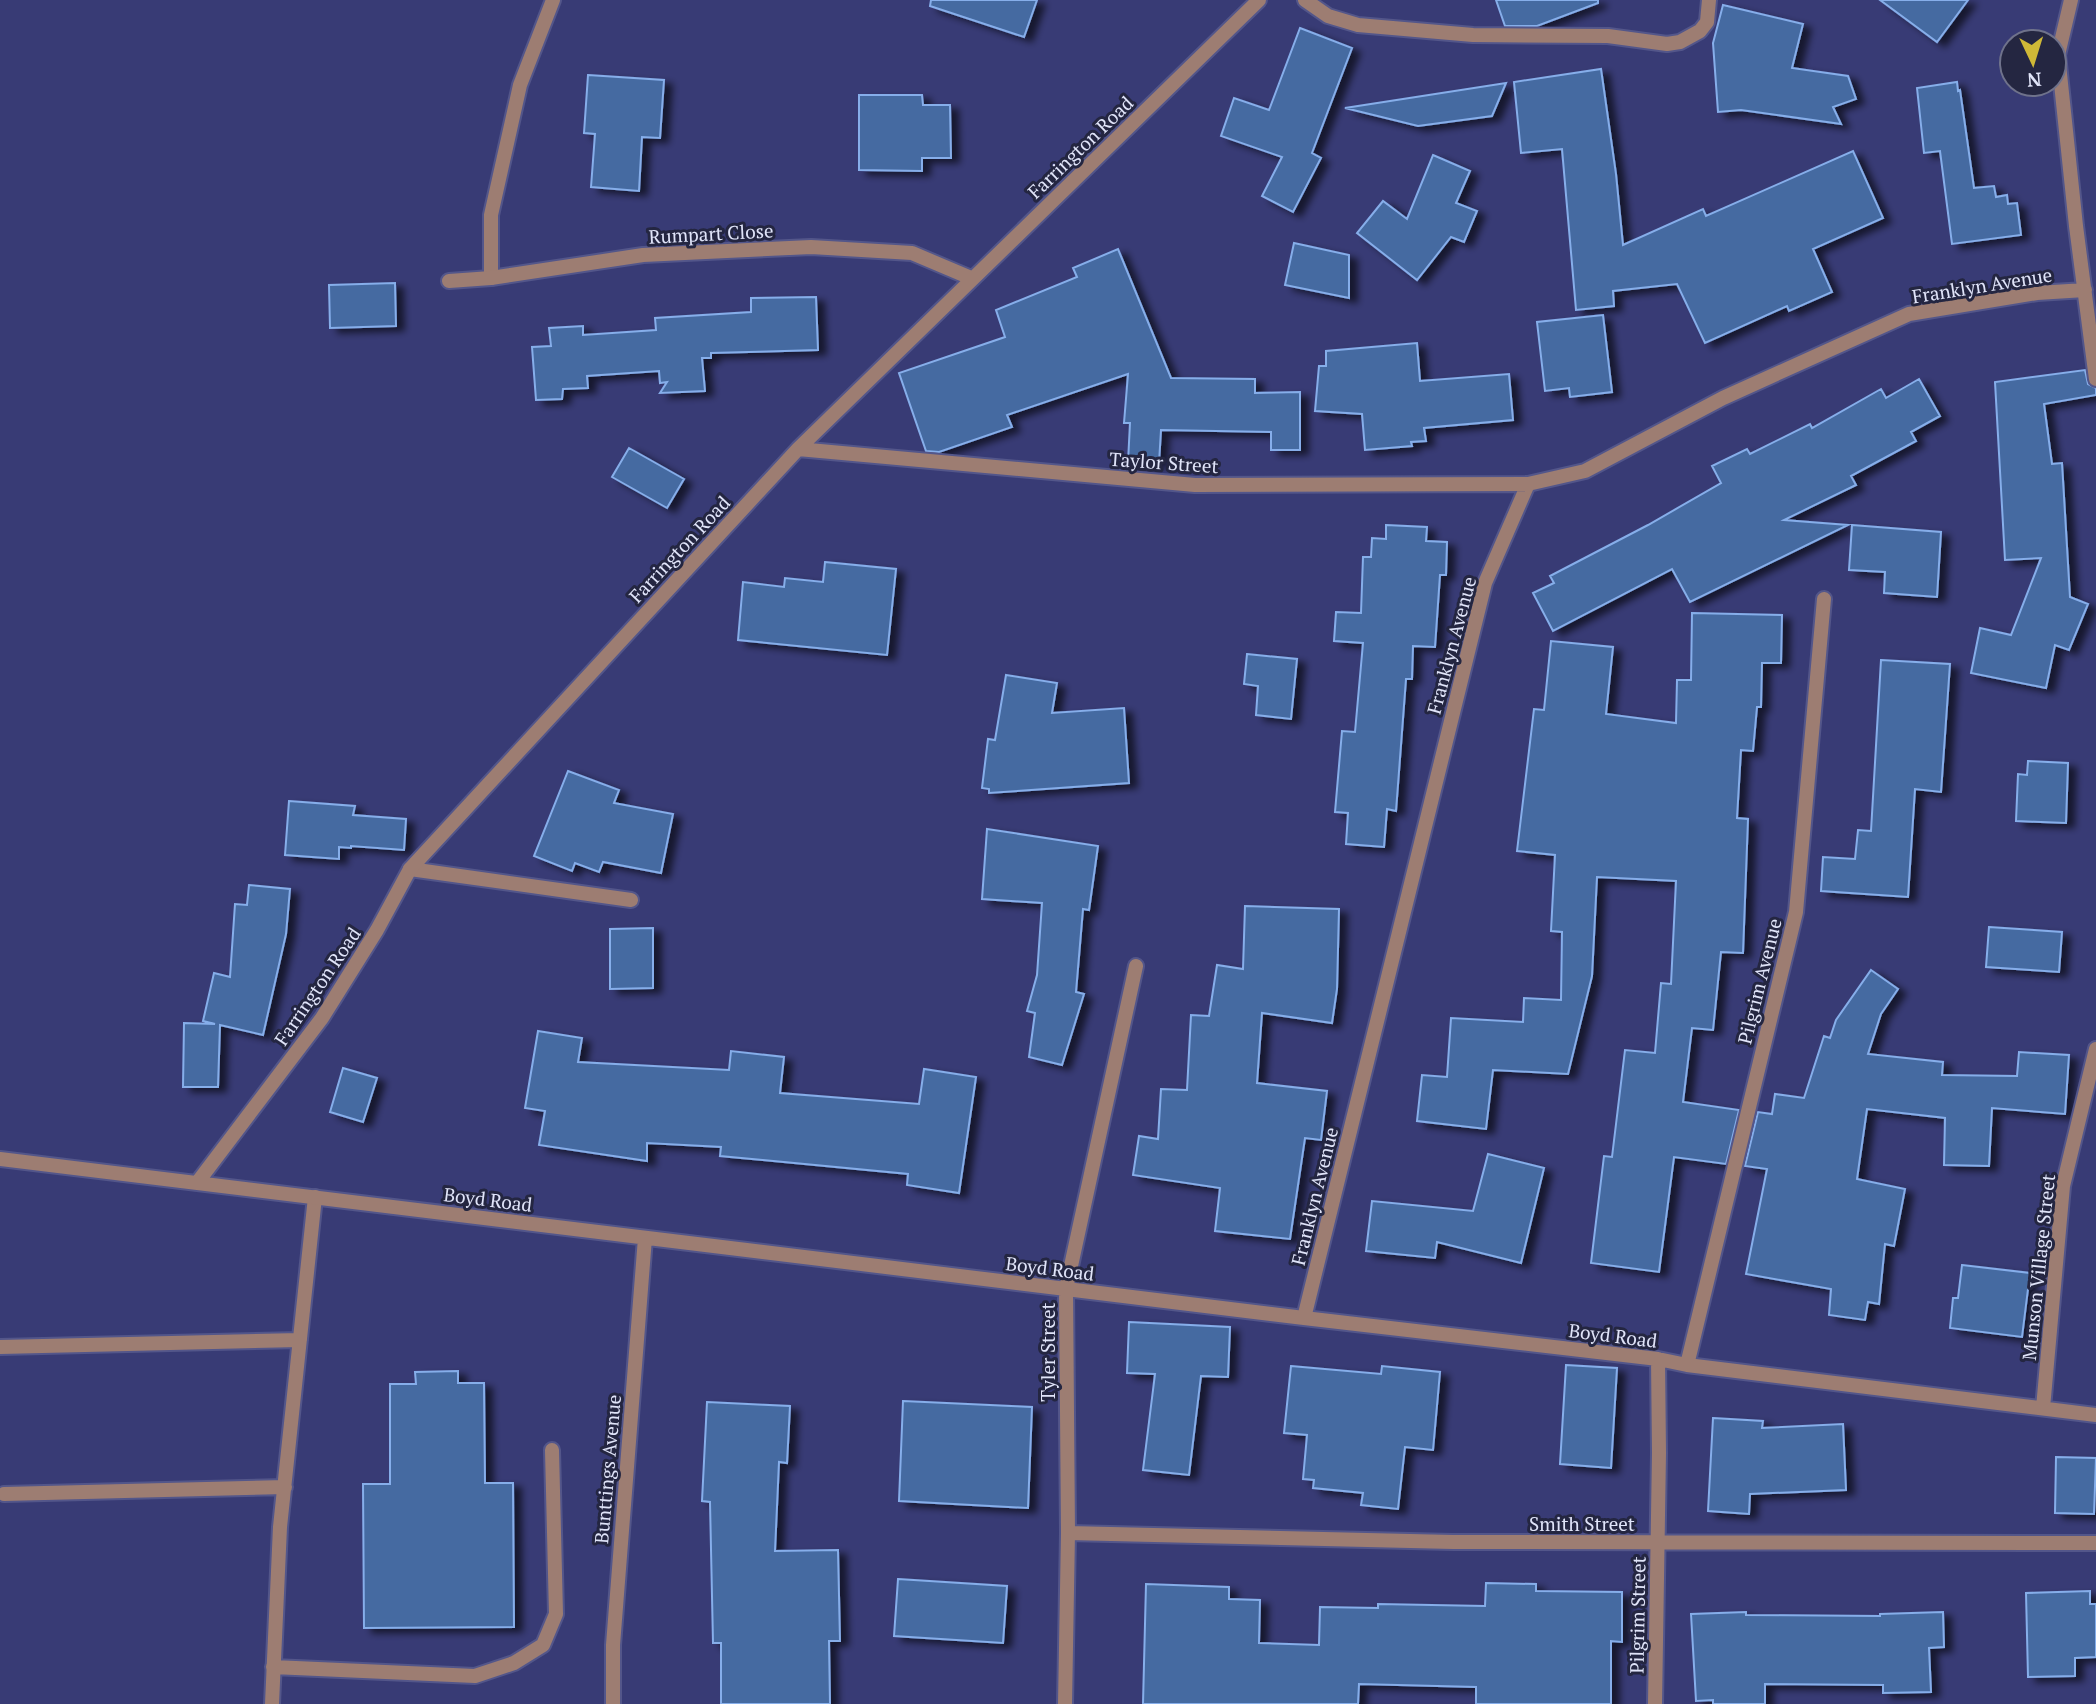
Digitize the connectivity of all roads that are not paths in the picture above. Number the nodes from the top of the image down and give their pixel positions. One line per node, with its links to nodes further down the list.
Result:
1 (553, 0): 6 (street)
2 (1259, 0): 7 (street, Farrington Road)
3 (1305, 0): 4 (street)
4 (1709, 0)
5 (2071, 0): 9 (street)
6 (491, 278): 7 (street, Rumpart Close); 8 (street, Rumpart Close)
7 (971, 278): 11 (street, Farrington Road)
8 (449, 281)
9 (2085, 290): 10 (street); 12 (street, Franklyn Avenue)
10 (2096, 379)
11 (798, 449): 12 (street, Taylor Street); 14 (street, Farrington Road)
12 (1528, 484): 23 (street, Franklyn Avenue)
13 (1824, 599): 27 (street, Pilgrim Avenue)
14 (410, 869): 15 (street); 19 (street, Farrington Road)
15 (632, 900)
16 (1136, 966): 22 (street, Tyler Street)
17 (2096, 1049): 28 (street, Munson Village Street)
18 (0, 1158): 19 (street, Boyd Road)
19 (197, 1183): 20 (street, Boyd Road)
20 (315, 1197): 21 (street, Boyd Road); 24 (street)
21 (645, 1238): 22 (street, Boyd Road); 38 (street, Bunttings Avenue)
22 (1066, 1289): 23 (street, Boyd Road); 33 (street, Tyler Street)
23 (1304, 1318): 26 (street, Boyd Road)
24 (300, 1340): 25 (street); 31 (street)
25 (0, 1347)
26 (1658, 1359): 27 (street, Boyd Road); 34 (street, Pilgrim Street)
27 (1687, 1365): 28 (street, Boyd Road)
28 (2043, 1408): 29 (street, Boyd Road)
29 (2096, 1415)
30 (552, 1450): 36 (street)
31 (285, 1487): 32 (street); 36 (street)
32 (4, 1494)
33 (1068, 1533): 34 (street, Smith Street); 39 (street, Tyler Street)
34 (1658, 1542): 35 (street, Smith Street); 40 (street, Pilgrim Street)
35 (2096, 1543)
36 (273, 1667): 37 (street)
37 (272, 1704)
38 (613, 1704)
39 (1065, 1704)
40 (1655, 1704)

